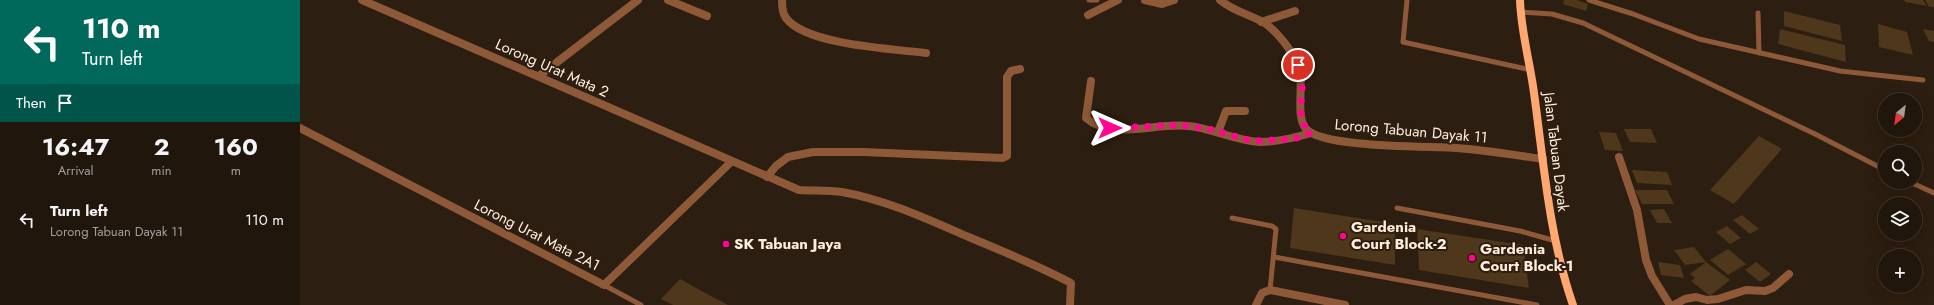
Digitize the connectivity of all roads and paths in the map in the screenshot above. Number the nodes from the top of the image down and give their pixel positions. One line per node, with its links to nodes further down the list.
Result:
1 (362, 0): 24 (street, Lorong Urat Mata 2)
2 (638, 0): 24 (street)
3 (668, 0): 17 (street)
4 (782, 0): 20 (street)
5 (1090, 0): 6 (lane)
6 (1097, 0)
7 (1118, 0): 18 (street)
8 (1145, 0): 9 (street)
9 (1174, 0)
10 (1407, 0): 23 (lane)
11 (1520, 0): 15 (street, Jalan Tabuan Dayak)
12 (1589, 0): 21 (lane)
13 (1224, 1): 19 (street)
14 (1295, 11): 19 (street)
15 (1520, 12): 23 (street, Jalan Tabuan Dayak); 34 (lane)
16 (1758, 12): 21 (lane)
17 (707, 16)
18 (1088, 16)
19 (1261, 22): 30 (street)
20 (926, 53)
21 (1759, 54): 25 (lane)
22 (1020, 69): 35 (street)
23 (1531, 70): 32 (street, Jalan Tabuan Dayak)
24 (539, 76): 33 (street, Lorong Urat Mata 2)
25 (1923, 80)
26 (1091, 81): 29 (street)
27 (1245, 111): 29 (street)
28 (300, 128): 43 (street, Lorong Urat Mata 2A1)
29 (1218, 132): 30 (street)
30 (1311, 133): 32 (street, Lorong Tabuan Dayak 11)
31 (1619, 157): 51 (street)
32 (1543, 159): 40 (street, Jalan Tabuan Dayak)
33 (731, 162): 35 (street, Lorong Urat Mata 2); 43 (street, Lorong Urat Mata 2A1)
34 (1878, 166)
35 (767, 177): 46 (street, Lorong Urat Mata 2)
36 (1922, 188): 37 (lane)
37 (1934, 193)
38 (1397, 208): 40 (lane)
39 (1232, 218): 41 (lane)
40 (1552, 240): 50 (street, Jalan Tabuan Dayak)
41 (1274, 257): 44 (lane); 49 (lane)
42 (1789, 274): 52 (street)
43 (604, 285): 45 (lane)
44 (1270, 290): 47 (street); 48 (street)
45 (641, 305)
46 (1070, 305)
47 (1256, 305)
48 (1345, 305)
49 (1537, 305)
50 (1573, 305)
51 (1670, 305)
52 (1674, 305)

